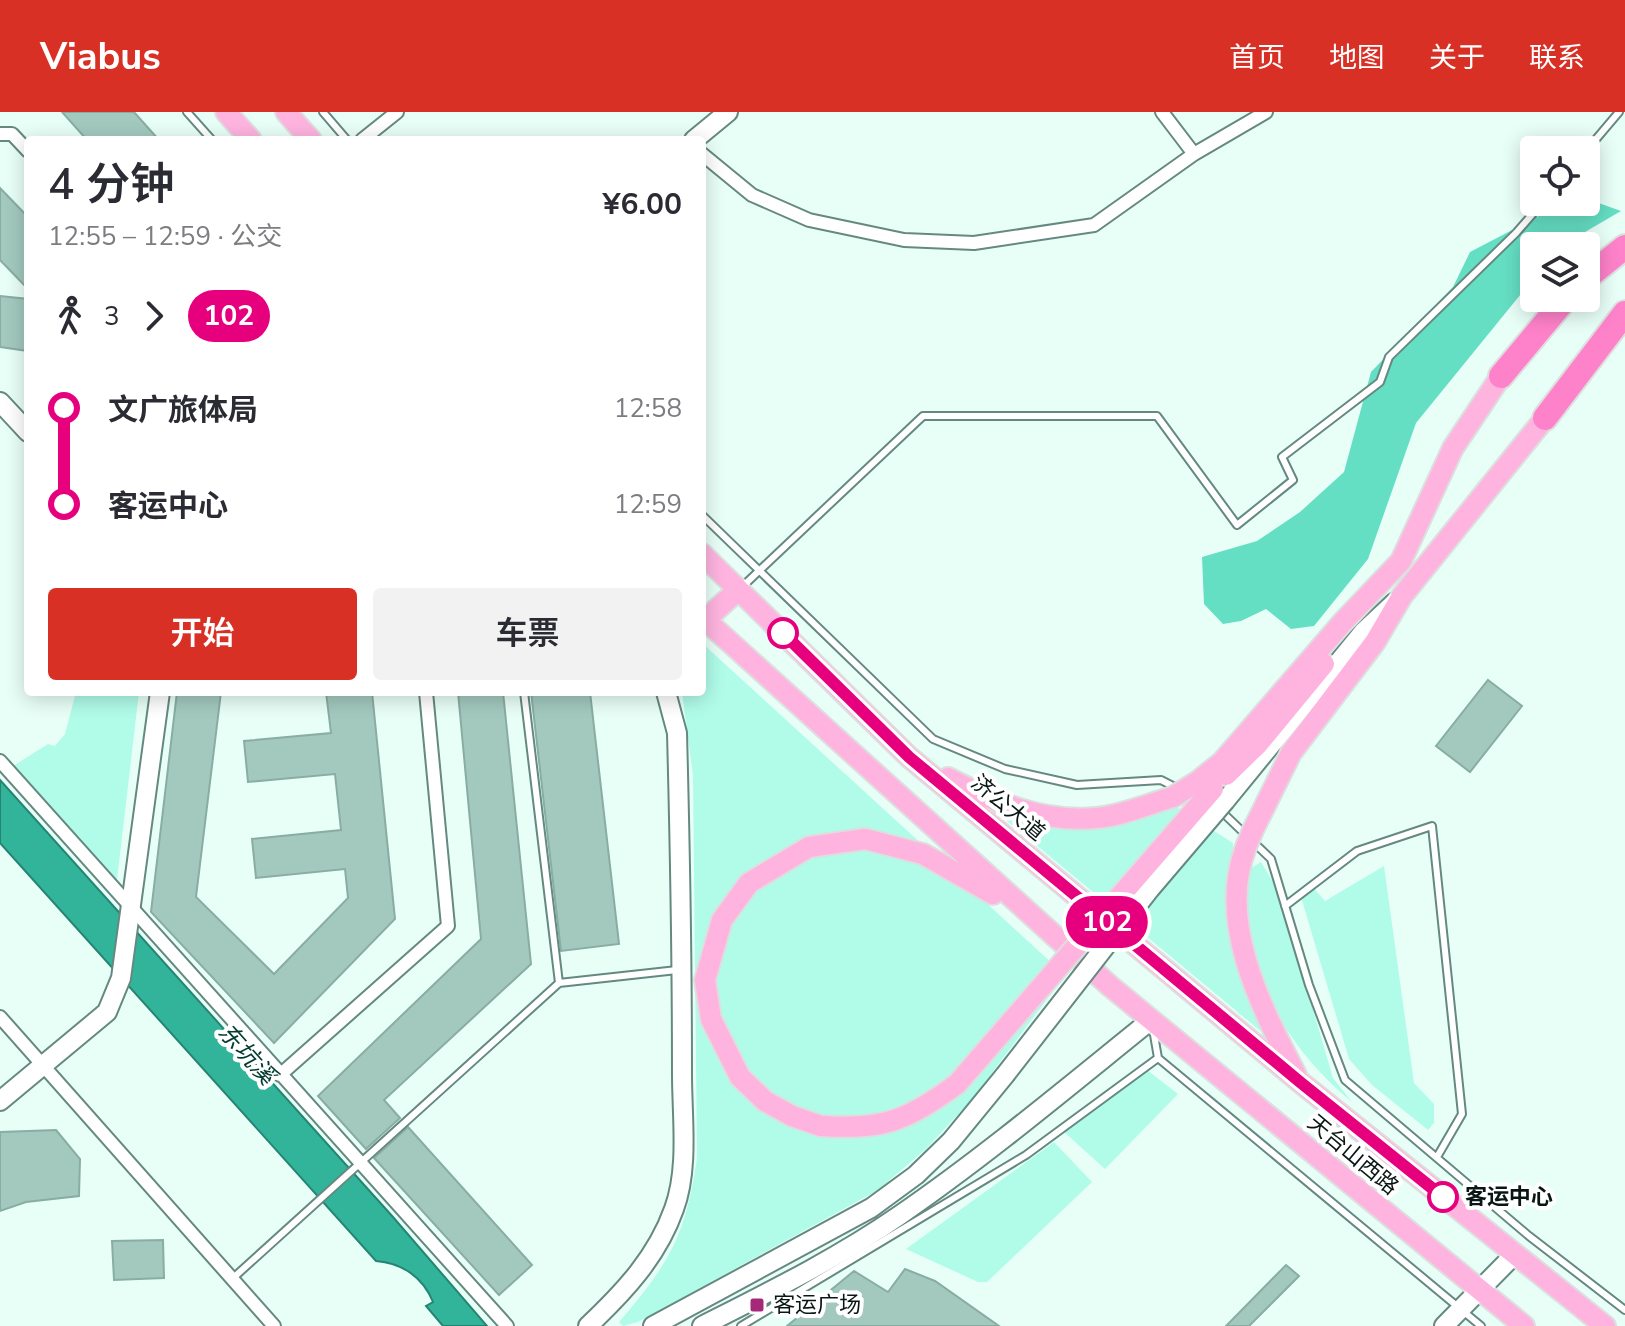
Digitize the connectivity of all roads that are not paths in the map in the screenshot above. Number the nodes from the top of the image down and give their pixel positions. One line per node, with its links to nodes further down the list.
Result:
1 (187, 112): 11 (lane)
2 (226, 112): 12 (main road)
3 (286, 112): 13 (main road)
4 (323, 112): 14 (lane)
5 (397, 112): 15 (street)
6 (728, 112): 16 (main road)
7 (1162, 112): 19 (street)
8 (1266, 112): 19 (street)
9 (1619, 112): 17 (lane)
10 (0, 134): 18 (street)
11 (208, 136)
12 (247, 136)
13 (307, 136)
14 (344, 136)
15 (367, 136)
16 (699, 136)
17 (1599, 136)
18 (24, 147)
19 (1194, 154): 20 (street)
20 (706, 157)
21 (1531, 216): 32 (lane)
22 (1625, 247): 23 (highway)
23 (1600, 267)
24 (1554, 312): 26 (highway)
25 (1625, 313): 28 (highway)
26 (1501, 376): 33 (main road)
27 (0, 402): 29 (main road)
28 (1545, 418): 35 (main road)
29 (24, 428)
30 (706, 519): 32 (lane)
31 (706, 558): 34 (main road, 济公大道)
32 (759, 570): 34 (lane); 45 (lane)
33 (1382, 583): 44 (main road); 44 (main road)
34 (738, 590): 36 (main road); 42 (main road, 济公大道)
35 (1402, 596): 44 (main road); 55 (main road)
36 (706, 617)
37 (706, 621): 47 (main road)
38 (159, 696): 46 (main road)
39 (426, 696): 54 (street)
40 (524, 696): 49 (lane)
41 (667, 696): 48 (main road)
42 (909, 757): 44 (main road, bridge); 55 (main road, 济公大道)
43 (0, 761): 46 (street)
44 (1212, 790): 47 (main road, bridge); 67 (main road, bridge)
45 (1285, 906): 57 (lane); 57 (lane)
46 (131, 907): 53 (main road); 54 (street)
47 (1025, 912): 51 (main road)
48 (682, 970): 49 (lane); 66 (main road)
49 (559, 983): 58 (lane)
50 (0, 1017): 53 (street)
51 (1151, 1020): 52 (lane); 61 (main road, 天台山西路); 68 (main road)
52 (1158, 1058): 62 (lane); 69 (lane)
53 (42, 1066): 56 (main road); 60 (street)
54 (280, 1075): 58 (street)
55 (1300, 1082): 59 (main road, 天台山西路)
56 (0, 1101)
57 (1437, 1157): 63 (lane)
58 (361, 1164): 60 (lane); 65 (street)
59 (1515, 1254): 61 (main road); 73 (main road, 天台山西路)
60 (232, 1279): 64 (street)
61 (1479, 1291): 62 (main road); 72 (main road, 天台山西路)
62 (1460, 1310): 70 (main road); 71 (lane)
63 (1625, 1310)
64 (274, 1326)
65 (507, 1326)
66 (588, 1326)
67 (653, 1326)
68 (702, 1326)
69 (741, 1326)
70 (1444, 1326)
71 (1481, 1326)
72 (1524, 1326)
73 (1605, 1326)

